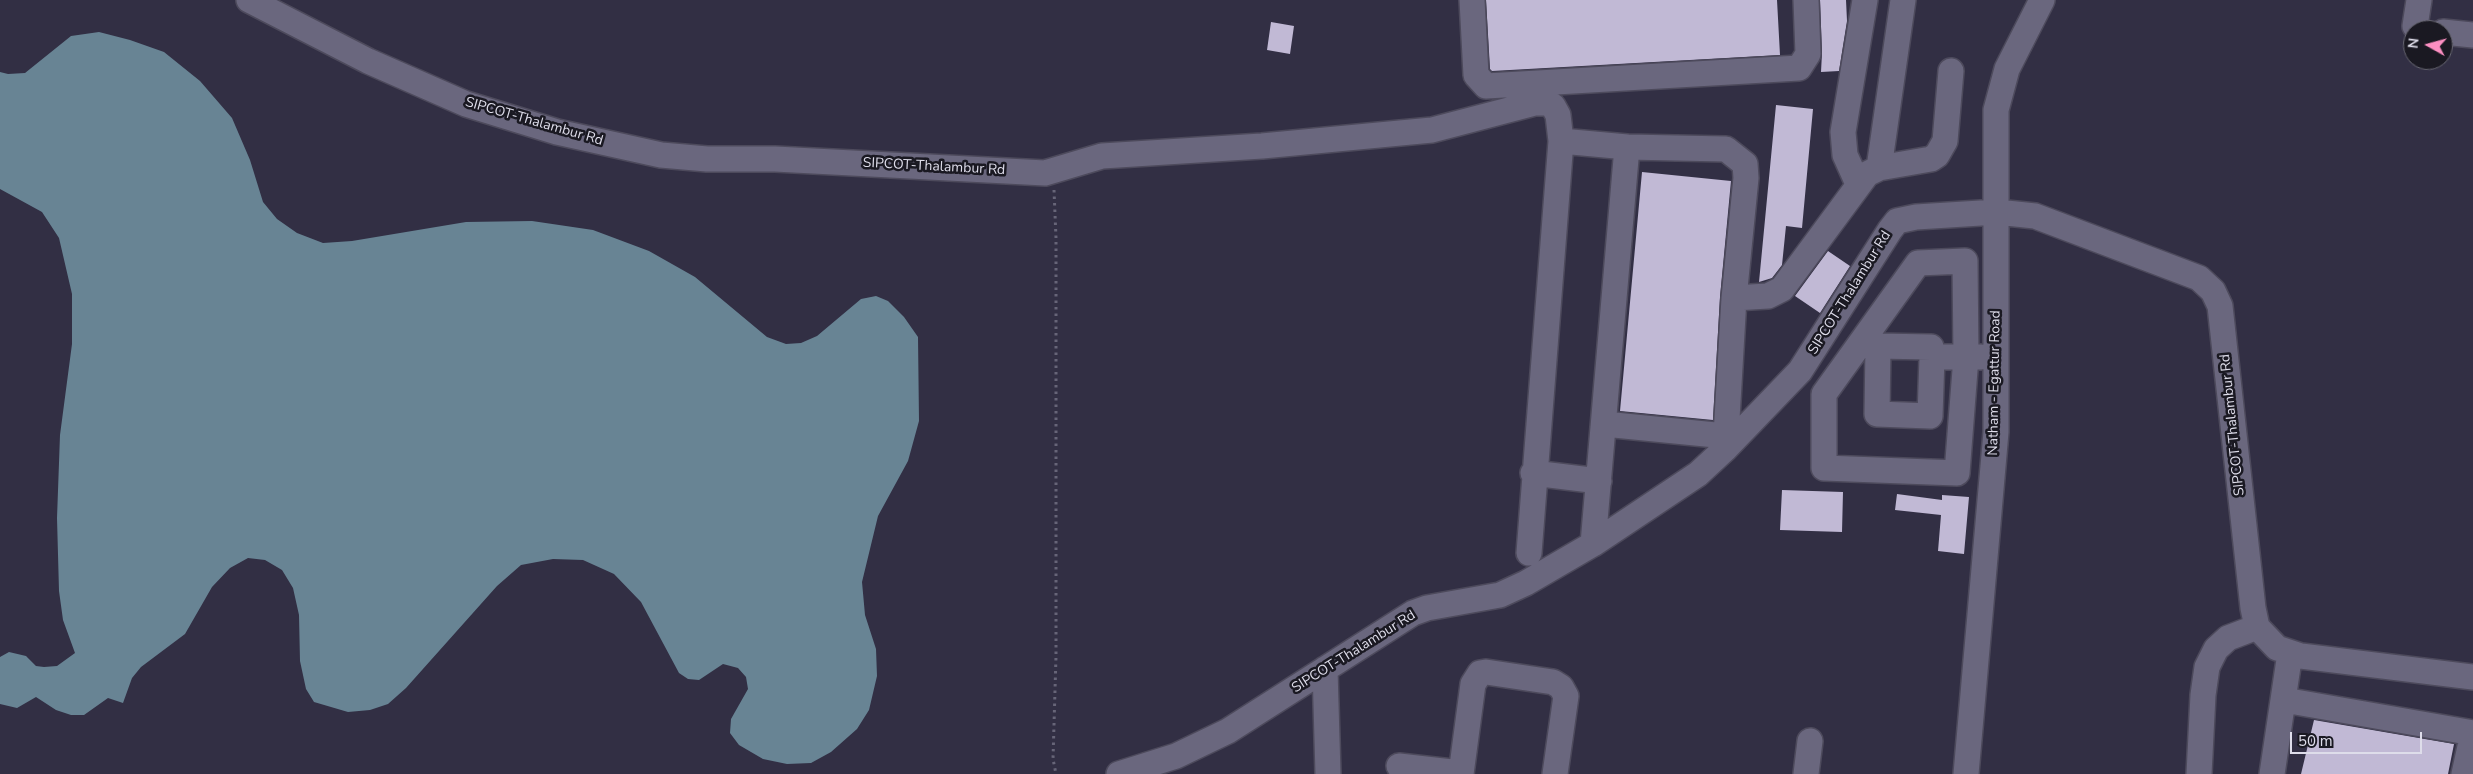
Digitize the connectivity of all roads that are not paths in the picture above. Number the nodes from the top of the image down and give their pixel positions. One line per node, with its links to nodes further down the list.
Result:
1 (249, 0): 12 (street, SIPCOT-Thalambur Rd)
2 (1472, 0): 3 (street)
3 (1806, 0)
4 (1865, 0): 15 (street)
5 (1903, 0): 14 (street)
6 (2042, 0): 16 (street, Natham - Egattur Road)
7 (2419, 0): 8 (street)
8 (2416, 20)
9 (2453, 33): 10 (street)
10 (2473, 35)
11 (1951, 71): 14 (street)
12 (1561, 141): 13 (street); 22 (street)
13 (1627, 147): 17 (street); 21 (street)
14 (1880, 168): 15 (street)
15 (1858, 184): 17 (street)
16 (1997, 212): 20 (street, Natham - Egattur Road); 24 (street, SIPCOT-Thalambur Rd); 26 (street, SIPCOT-Thalambur Rd)
17 (1734, 298): 21 (street)
18 (1932, 357): 19 (street)
19 (1966, 357): 19 (street); 20 (street)
20 (1996, 357): 38 (street, Natham - Egattur Road)
21 (1604, 424): 23 (street)
22 (1533, 473): 23 (street); 25 (street)
23 (1599, 481): 24 (street)
24 (1593, 544): 28 (street, SIPCOT-Thalambur Rd)
25 (1529, 553)
26 (2257, 627): 27 (street); 39 (street)
27 (2290, 653): 29 (street); 30 (street)
28 (1324, 669): 34 (street, SIPCOT-Thalambur Rd); 35 (street)
29 (2473, 677)
30 (2284, 700): 40 (street); 41 (street)
31 (1810, 741): 37 (street)
32 (1399, 766): 33 (street)
33 (1461, 773): 36 (street)
34 (1119, 774)
35 (1328, 774)
36 (1555, 774)
37 (1806, 774)
38 (1966, 774)
39 (2199, 774)
40 (2272, 774)
41 (2464, 774)

